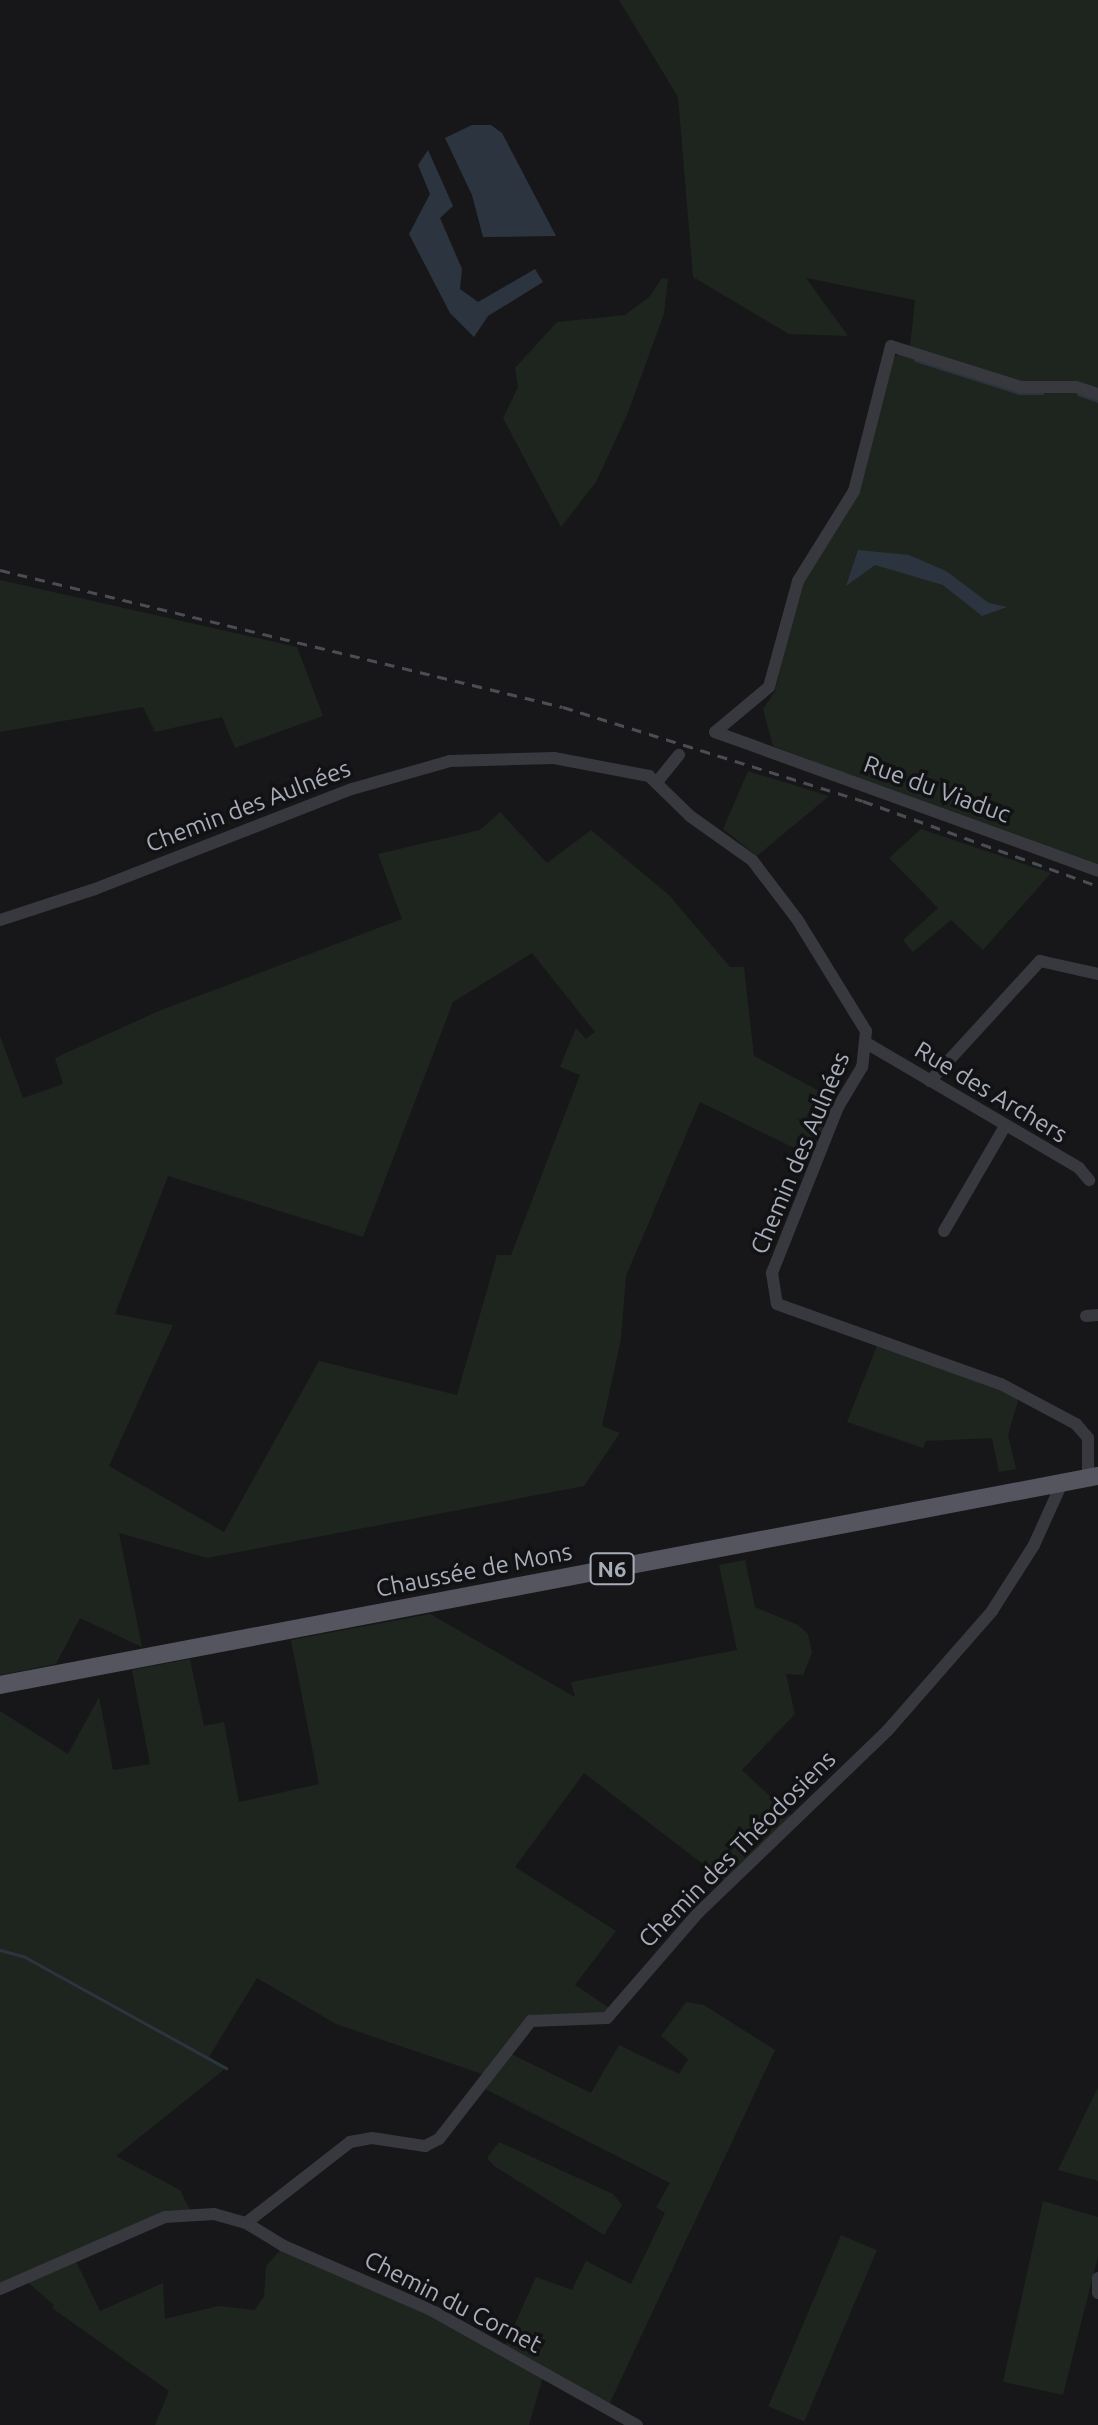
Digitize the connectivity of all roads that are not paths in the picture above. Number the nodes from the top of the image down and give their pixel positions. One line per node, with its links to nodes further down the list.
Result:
1 (1098, 394): 4 (street, Rue du Viaduc)
2 (679, 755): 3 (street)
3 (657, 782): 5 (street, Chemin des Aulnées); 7 (street, Chemin des Aulnées)
4 (1098, 871)
5 (0, 920)
6 (1098, 974): 8 (street)
7 (868, 1044): 8 (street, Rue des Archers); 12 (street, Chemin des Aulnées)
8 (930, 1081): 9 (street, Rue des Archers)
9 (1005, 1126): 10 (street, Rue des Archers); 11 (street)
10 (1089, 1180)
11 (944, 1231)
12 (1093, 1477): 13 (main road, Chaussée de Mons / N6)
13 (1062, 1483): 14 (main road, Chaussée de Mons / N6); 15 (street, Chemin des Théodosiens)
14 (0, 1685)
15 (246, 2223): 17 (street); 19 (street, Chemin du Cornet)
16 (1098, 2278): 18 (street)
17 (0, 2289)
18 (1098, 2293)
19 (637, 2425)

